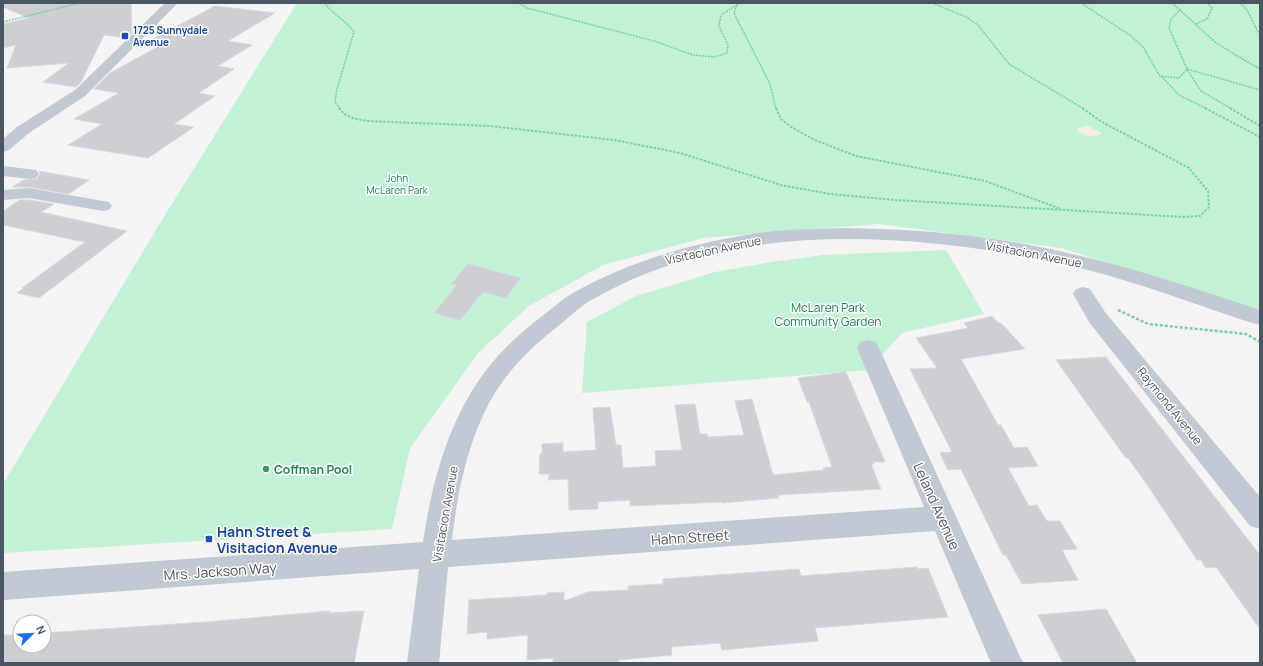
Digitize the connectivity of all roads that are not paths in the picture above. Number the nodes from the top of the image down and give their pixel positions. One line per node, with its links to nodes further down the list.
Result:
1 (172, 3): 2 (street)
2 (135, 40): 3 (street); 4 (street)
3 (112, 41)
4 (3, 147)
5 (3, 171): 6 (street)
6 (30, 174)
7 (3, 195): 8 (street)
8 (104, 206)
9 (1083, 294): 12 (street, Raymond Avenue)
10 (1260, 318): 14 (street, Visitacion Avenue)
11 (868, 348): 13 (street, Leland Avenue)
12 (1260, 517)
13 (943, 518): 14 (street, Hahn Street); 17 (street, Leland Avenue)
14 (436, 555): 15 (street, Mrs. Jackson Way); 16 (street, Visitacion Avenue)
15 (3, 586)
16 (423, 663)
17 (1007, 663)

